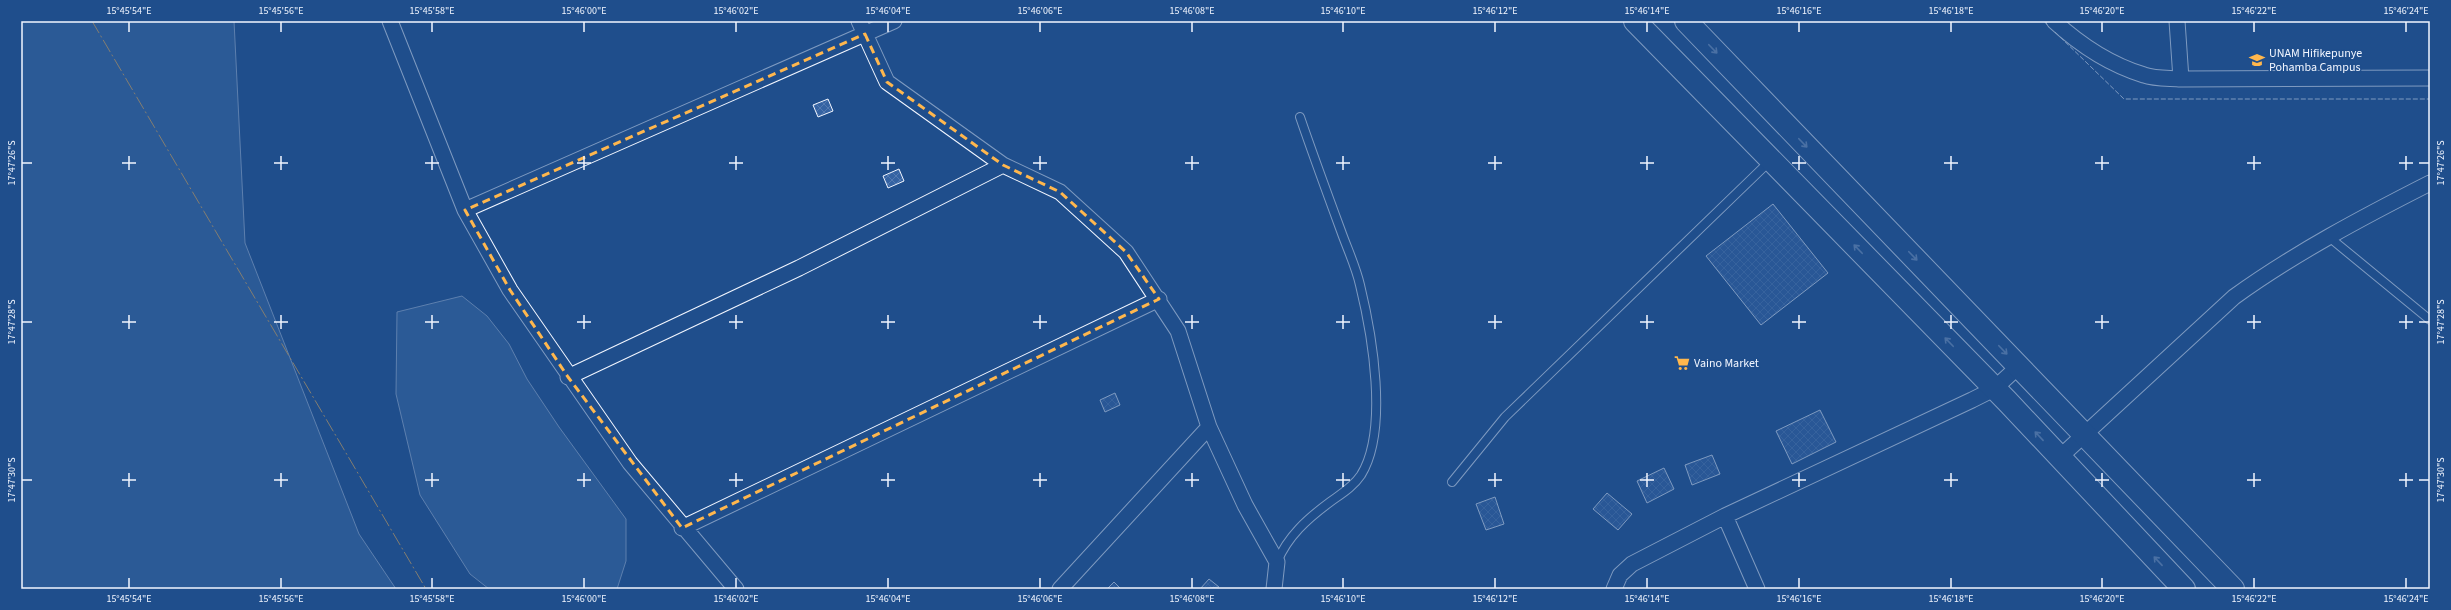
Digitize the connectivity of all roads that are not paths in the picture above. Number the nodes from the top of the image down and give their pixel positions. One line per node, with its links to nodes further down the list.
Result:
1 (390, 21): 14 (street)
2 (894, 21): 7 (street)
3 (1634, 21): 11 (main road)
4 (1686, 21): 18 (main road, one-way to 18)
5 (2054, 21): 9 (street)
6 (2177, 21): 9 (street)
7 (862, 27): 12 (street); 14 (street)
8 (2430, 78): 9 (street)
9 (2181, 79)
10 (1300, 117): 27 (lane)
11 (1771, 160): 20 (main road, one-way to 11); 24 (lane)
12 (1003, 165): 16 (street); 19 (street)
13 (2430, 183): 15 (street)
14 (465, 210): 19 (street)
15 (2329, 237): 17 (lane); 22 (street)
16 (1159, 299): 21 (street); 26 (street)
17 (2430, 320)
18 (2019, 366): 20 (street); 22 (main road)
19 (568, 377): 26 (street)
20 (1994, 389): 23 (main road, one-way to 20); 25 (street)
21 (1209, 427): 27 (street); 29 (street)
22 (2085, 435): 23 (street); 34 (main road)
23 (2060, 457): 33 (main road, one-way to 23)
24 (1452, 482)
25 (1725, 516): 31 (street); 32 (street)
26 (682, 528): 28 (street)
27 (1277, 562): 30 (street)
28 (736, 589)
29 (1060, 589)
30 (1274, 589)
31 (1614, 589)
32 (1757, 589)
33 (2184, 589)
34 (2233, 589)

